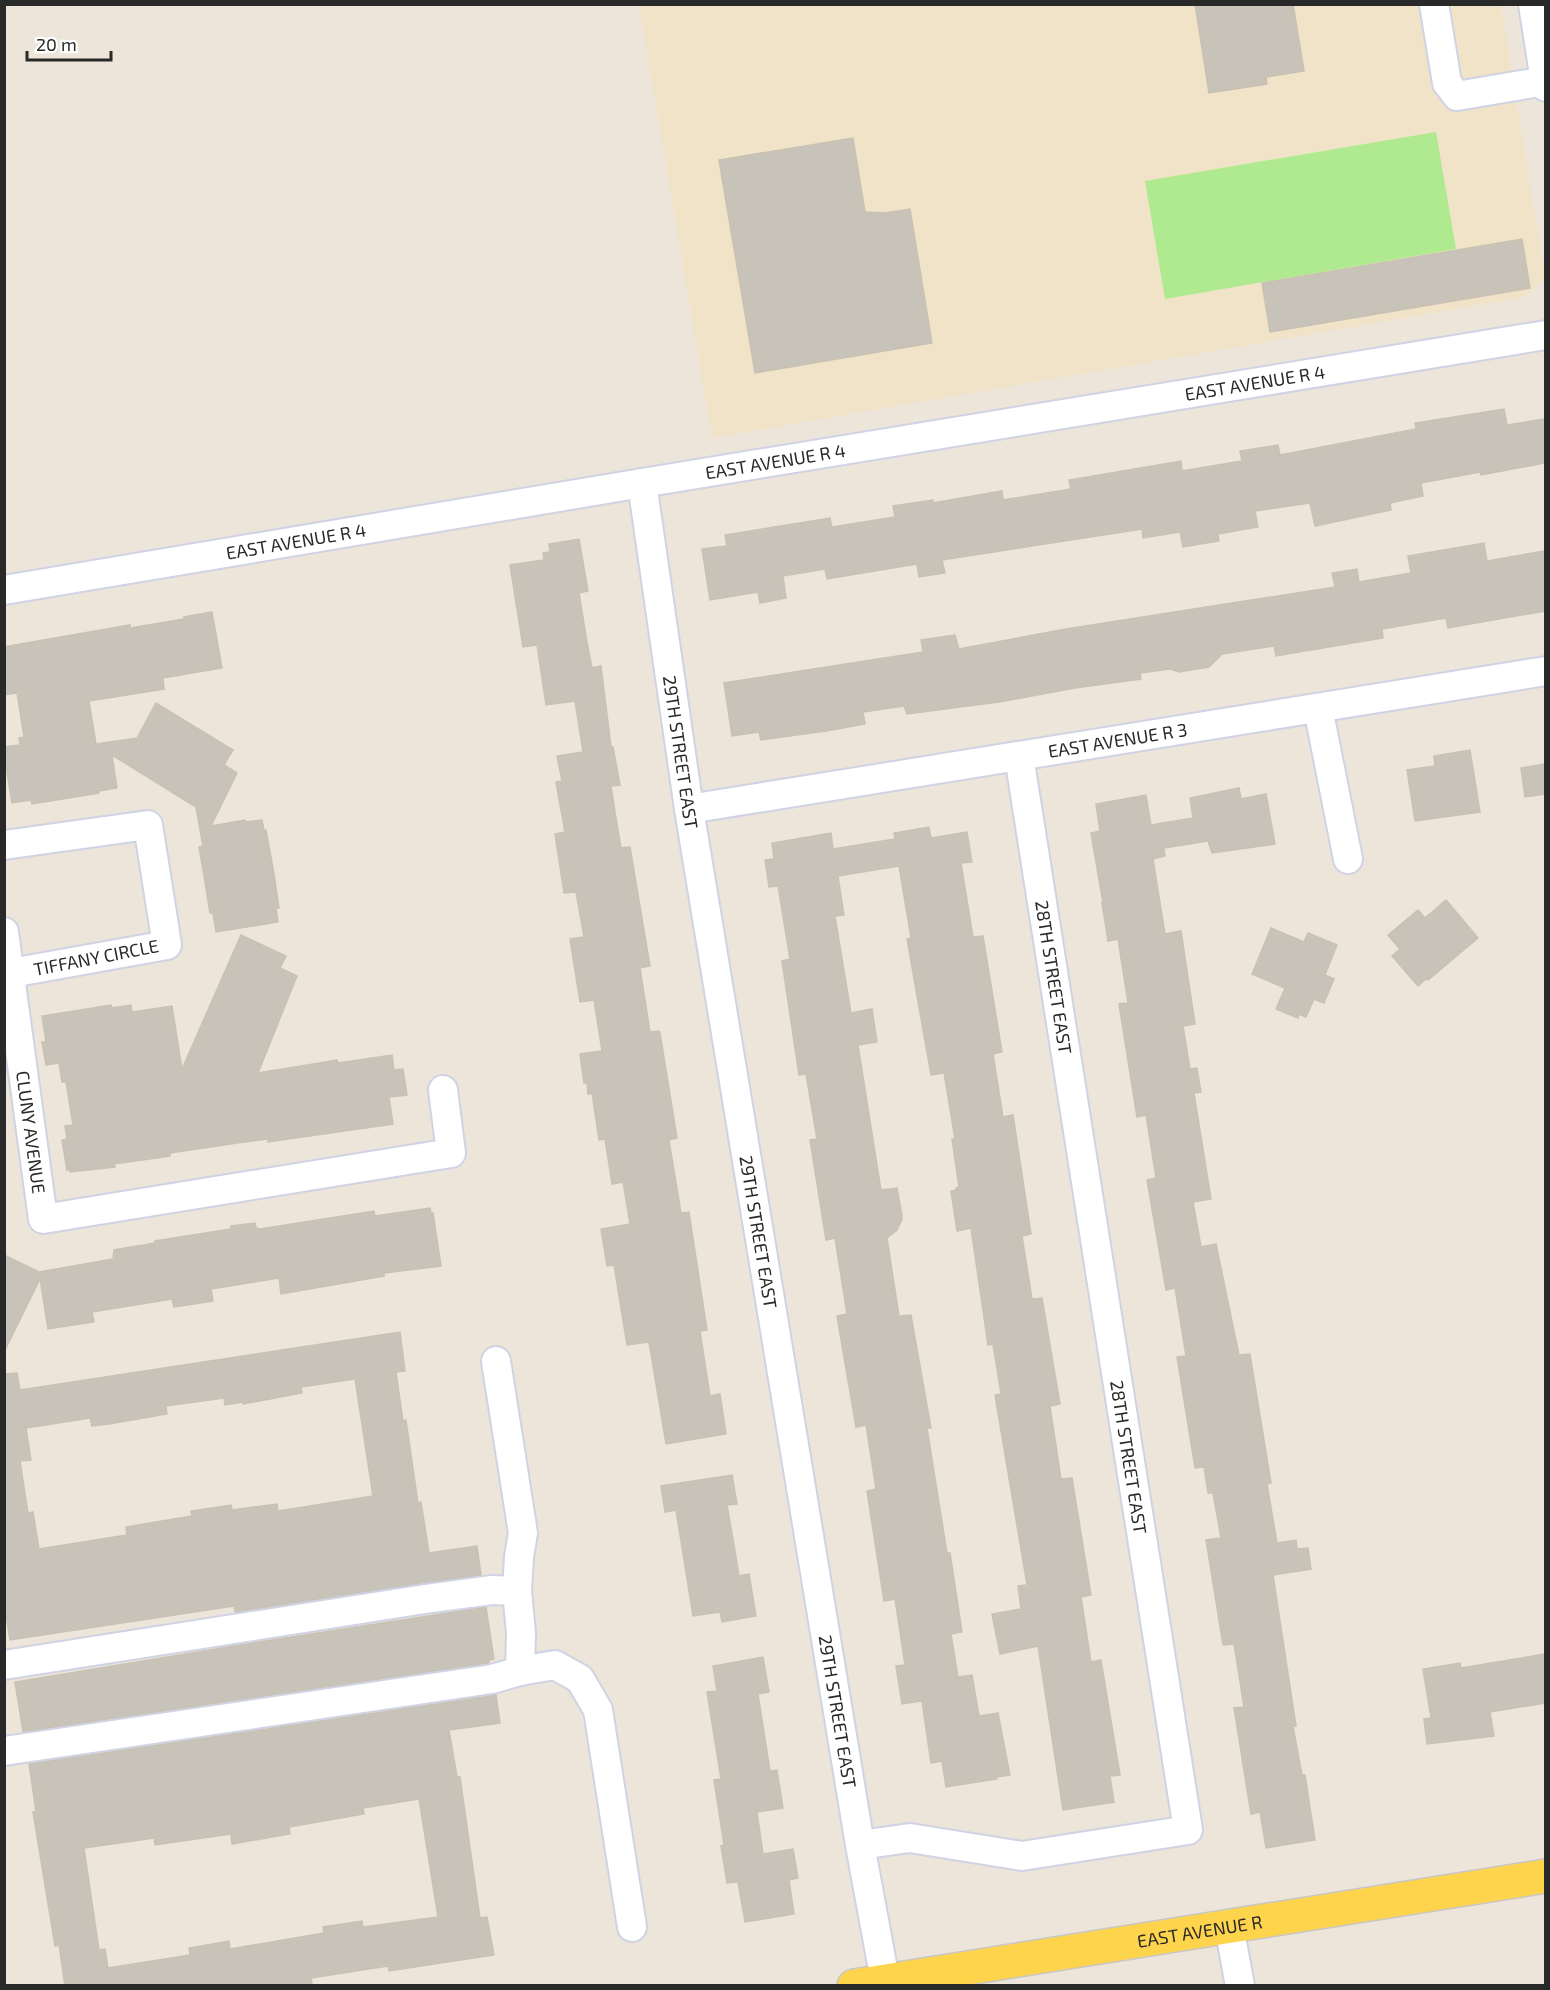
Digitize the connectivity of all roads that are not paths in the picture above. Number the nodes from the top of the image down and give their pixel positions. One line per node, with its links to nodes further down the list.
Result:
1 (1434, 4): 3 (street)
2 (1533, 4): 3 (street)
3 (1545, 84)
4 (1545, 335): 5 (street, EAST AVENUE R 4)
5 (642, 483): 6 (street, EAST AVENUE R 4); 10 (street, 29TH STREET EAST)
6 (4, 590)
7 (1545, 671): 8 (street, EAST AVENUE R 3)
8 (1318, 708): 9 (street, EAST AVENUE R 3); 12 (street)
9 (1019, 756): 10 (street, EAST AVENUE R 3); 21 (street, 28TH STREET EAST)
10 (689, 809): 21 (street, 29TH STREET EAST)
11 (4, 845): 14 (street, TIFFANY CIRCLE)
12 (1348, 859)
13 (4, 932): 14 (street, CLUNY AVENUE)
14 (11, 973): 15 (street, CLUNY AVENUE)
15 (443, 1090)
16 (496, 1361): 17 (street)
17 (517, 1591): 18 (street); 19 (street)
18 (4, 1665)
19 (520, 1671): 20 (street); 24 (street)
20 (4, 1751)
21 (860, 1845): 25 (street, 29TH STREET EAST)
22 (1545, 1876): 23 (main road, EAST AVENUE R)
23 (1229, 1926): 25 (main road, EAST AVENUE R); 26 (street)
24 (632, 1927)
25 (869, 1983)
26 (1240, 1986)

